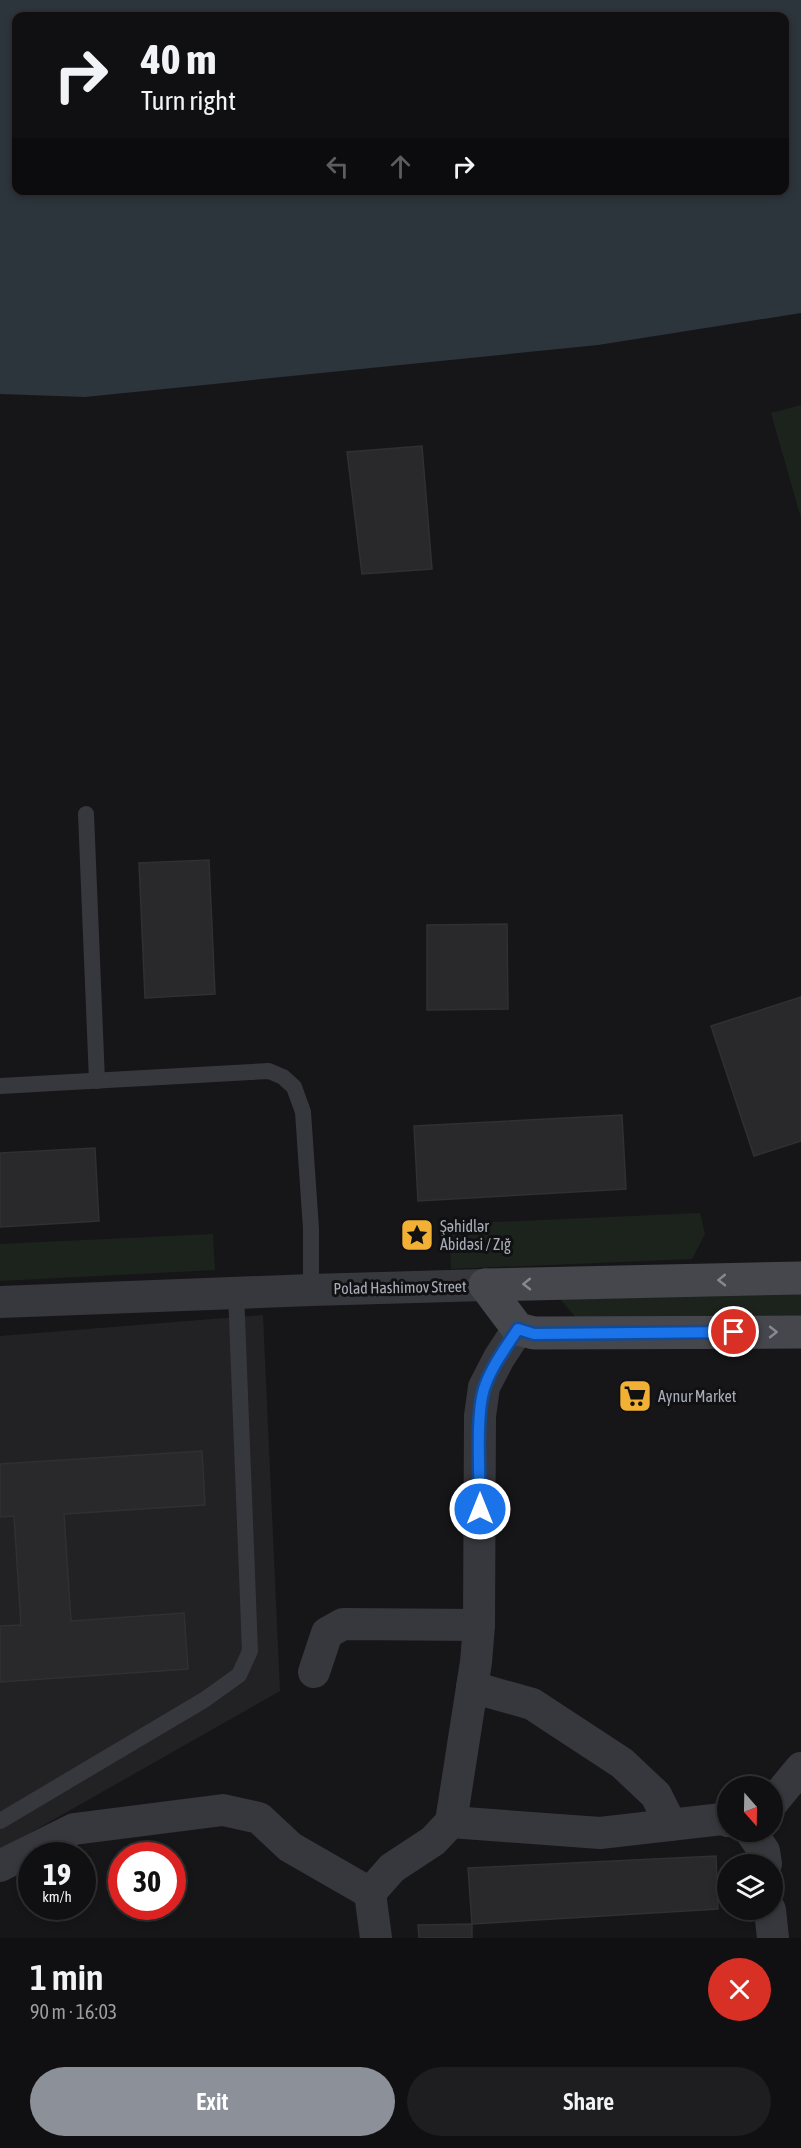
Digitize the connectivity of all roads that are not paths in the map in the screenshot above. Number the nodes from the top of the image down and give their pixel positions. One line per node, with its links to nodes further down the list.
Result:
1 (86, 814): 2 (lane)
2 (98, 1081): 3 (lane); 6 (lane)
3 (0, 1086)
4 (801, 1278): 5 (street, Polad Hashimov Street, one-way to 5)
5 (485, 1285): 6 (street, Polad Hashimov Street); 9 (street)
6 (311, 1290): 7 (street, Polad Hashimov Street)
7 (236, 1292): 8 (street, Polad Hashimov Street); 17 (lane)
8 (0, 1302)
9 (518, 1329): 10 (street, one-way to 10); 11 (street)
10 (801, 1332)
11 (479, 1625): 12 (street); 13 (street)
12 (314, 1672)
13 (472, 1687): 18 (street); 19 (street)
14 (801, 1768): 15 (street)
15 (783, 1790)
16 (717, 1820): 19 (street)
17 (0, 1821)
18 (451, 1822): 19 (street); 21 (street)
19 (670, 1825)
20 (0, 1866): 21 (street)
21 (370, 1893): 23 (street)
22 (771, 1920): 25 (street)
23 (376, 1938)
24 (765, 1938): 25 (street)
25 (773, 1938)

